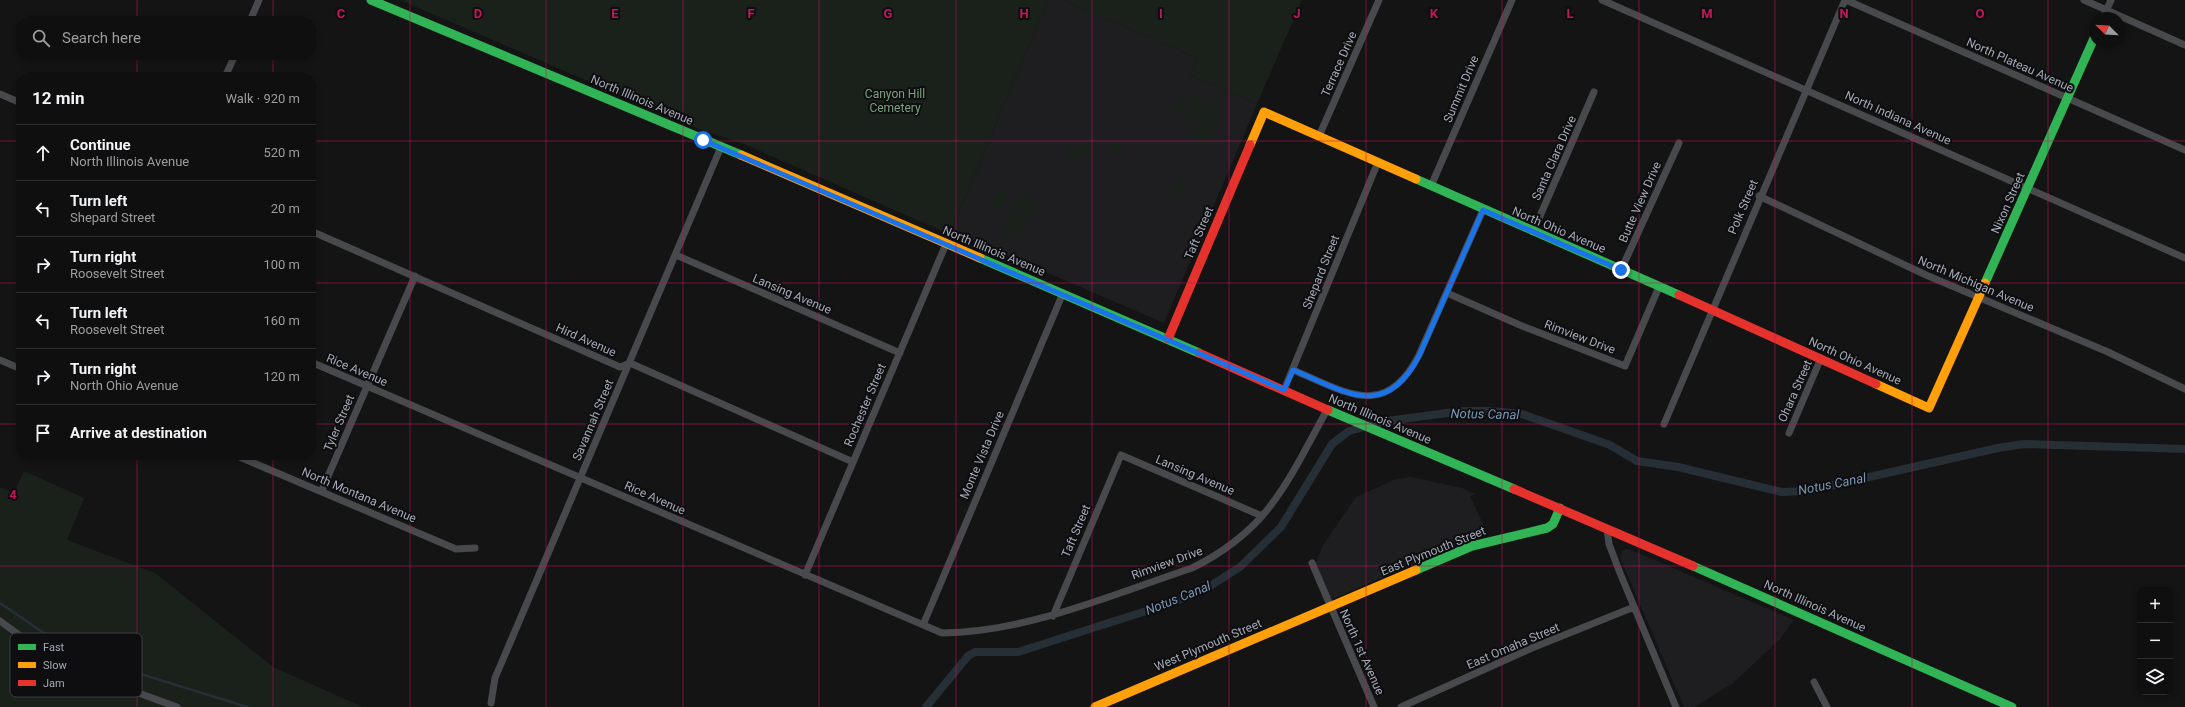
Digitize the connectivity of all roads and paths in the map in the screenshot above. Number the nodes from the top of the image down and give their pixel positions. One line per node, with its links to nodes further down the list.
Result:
1 (259, 0): 10 (street)
2 (371, 0): 22 (street, North Illinois Avenue)
3 (1379, 0): 20 (street, Terrace Drive)
4 (1512, 0): 26 (street, Summit Drive)
5 (1602, 0): 15 (street, North Indiana Avenue)
6 (1845, 0): 15 (street, Polk Street); 18 (street, North Plateau Avenue)
7 (2084, 0): 9 (street)
8 (2111, 0): 9 (street)
9 (2107, 10): 11 (street)
10 (252, 16)
11 (2185, 45)
12 (2090, 48): 18 (street, Nixon Street)
13 (233, 60): 14 (street)
14 (227, 72)
15 (1806, 89): 27 (street, North Indiana Avenue); 28 (street, Polk Street)
16 (1594, 92): 31 (street, Santa Clara Drive)
17 (0, 94): 19 (street)
18 (2068, 99): 23 (street, North Plateau Avenue); 27 (street, Nixon Street)
19 (16, 101)
20 (1319, 136): 24 (street, North Ohio Avenue); 25 (street, North Ohio Avenue)
21 (1679, 143): 35 (street, Butte View Drive)
22 (721, 147): 32 (street, North Illinois Avenue); 33 (street, Savannah Street)
23 (2185, 150)
24 (1378, 162): 26 (street, North Ohio Avenue); 49 (street, Shepard Street)
25 (1234, 182): 42 (street, Taft Street)
26 (1431, 186): 29 (street, North Ohio Avenue)
27 (2028, 188): 34 (street, North Indiana Avenue); 40 (street, Nixon Street)
28 (1760, 196): 40 (street, North Michigan Avenue); 41 (street, Polk Street)
29 (1483, 210): 31 (street, North Ohio Avenue); 39 (street)
30 (316, 232): 36 (street, Hird Avenue)
31 (1533, 232): 35 (street, North Ohio Avenue)
32 (946, 244): 38 (street, North Illinois Avenue); 43 (street, Rochester Street)
33 (676, 256): 43 (street, Lansing Avenue); 46 (street, Savannah Street)
34 (2185, 258)
35 (1621, 270): 37 (street, North Ohio Avenue)
36 (415, 276): 46 (street, Hird Avenue); 51 (street, Tyler Street)
37 (1659, 287): 39 (street, Rimview Drive); 41 (street, North Ohio Avenue)
38 (1063, 293): 42 (street, North Illinois Avenue); 72 (street, Monte Vista Drive)
39 (1447, 293): 49 (street)
40 (1979, 297): 50 (street, Nixon Street); 52 (street, North Michigan Avenue)
41 (1711, 309): 44 (street, North Ohio Avenue); 55 (street, Polk Street)
42 (1168, 339): 53 (street, North Illinois Avenue)
43 (900, 353): 59 (street, Rochester Street)
44 (1821, 358): 50 (street, North Ohio Avenue); 56 (street, Ohara Street)
45 (0, 360): 48 (street)
46 (630, 363): 59 (street, Hird Avenue); 60 (street, Savannah Street)
47 (316, 364): 51 (street, Rice Avenue)
48 (16, 367)
49 (1293, 370): 53 (street, Shepard Street)
50 (1942, 379)
51 (367, 386): 60 (street, Rice Avenue); 61 (street, Tyler Street)
52 (2185, 389)
53 (1284, 390): 54 (street, North Illinois Avenue)
54 (1326, 410): 62 (street, North Illinois Avenue); 63 (street, Rimview Drive)
55 (1664, 424)
56 (1789, 433)
57 (1121, 455): 63 (street, Lansing Avenue); 70 (street, Taft Street)
58 (247, 460): 61 (street, North Montana Avenue)
59 (853, 462): 67 (street, Rochester Street)
60 (581, 478): 67 (street, Rice Avenue); 77 (street, Savannah Street)
61 (322, 490): 65 (street, North Montana Avenue)
62 (1560, 508): 64 (street, North Illinois Avenue); 68 (street, East Plymouth Street)
63 (1262, 516): 70 (street, Rimview Drive)
64 (1607, 529): 69 (street); 78 (street, North Illinois Avenue)
65 (475, 548)
66 (1312, 563): 68 (street, North 1st Avenue)
67 (805, 576): 72 (street, Rice Avenue)
68 (1330, 606): 80 (street, West Plymouth Street); 81 (street, North 1st Avenue)
69 (1634, 607): 82 (street, East Omaha Street); 83 (street)
70 (1053, 616): 73 (street, Rimview Drive)
71 (0, 621): 74 (street)
72 (923, 625): 73 (street, Rice Avenue)
73 (994, 627)
74 (16, 633)
75 (1814, 682): 84 (street)
76 (142, 694): 79 (street)
77 (490, 703)
78 (2002, 705): 85 (street, North Illinois Avenue)
79 (177, 707)
80 (1095, 707)
81 (1374, 707)
82 (1402, 707)
83 (1676, 707)
84 (1827, 707)
85 (2012, 707)

